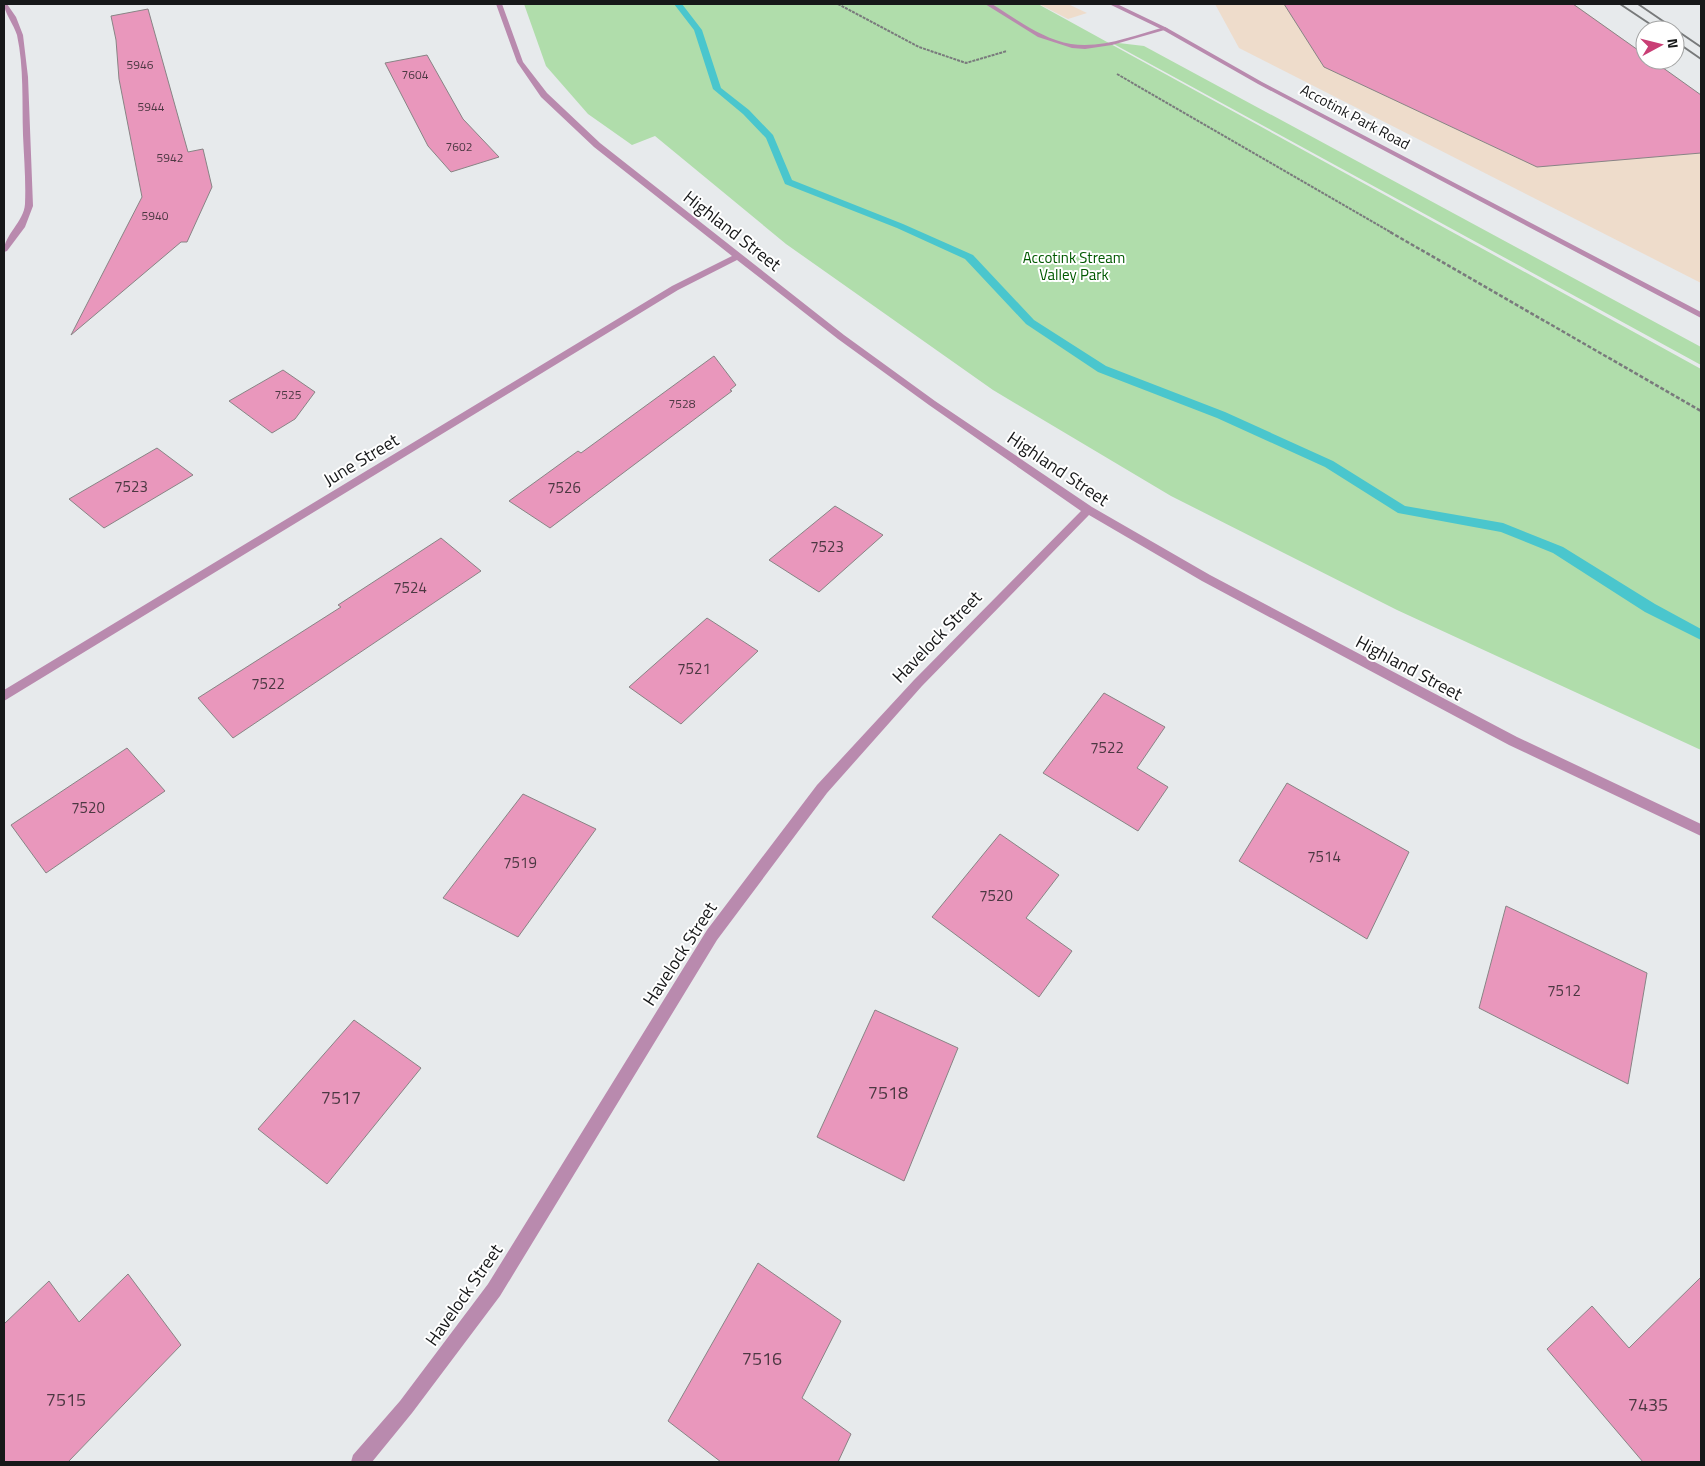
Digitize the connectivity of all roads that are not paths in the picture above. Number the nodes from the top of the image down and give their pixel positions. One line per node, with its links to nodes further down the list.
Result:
1 (4, 4): 6 (street)
2 (499, 4): 7 (street, Highland Street)
3 (988, 4): 5 (street)
4 (1112, 4): 5 (street, Accotink Park Road)
5 (1165, 29): 8 (street, Accotink Park Road)
6 (4, 249)
7 (738, 256): 9 (street, Highland Street); 10 (street, June Street)
8 (1701, 315)
9 (1088, 510): 11 (street, Highland Street); 12 (street, Havelock Street)
10 (4, 696)
11 (1701, 830)
12 (360, 1462)

